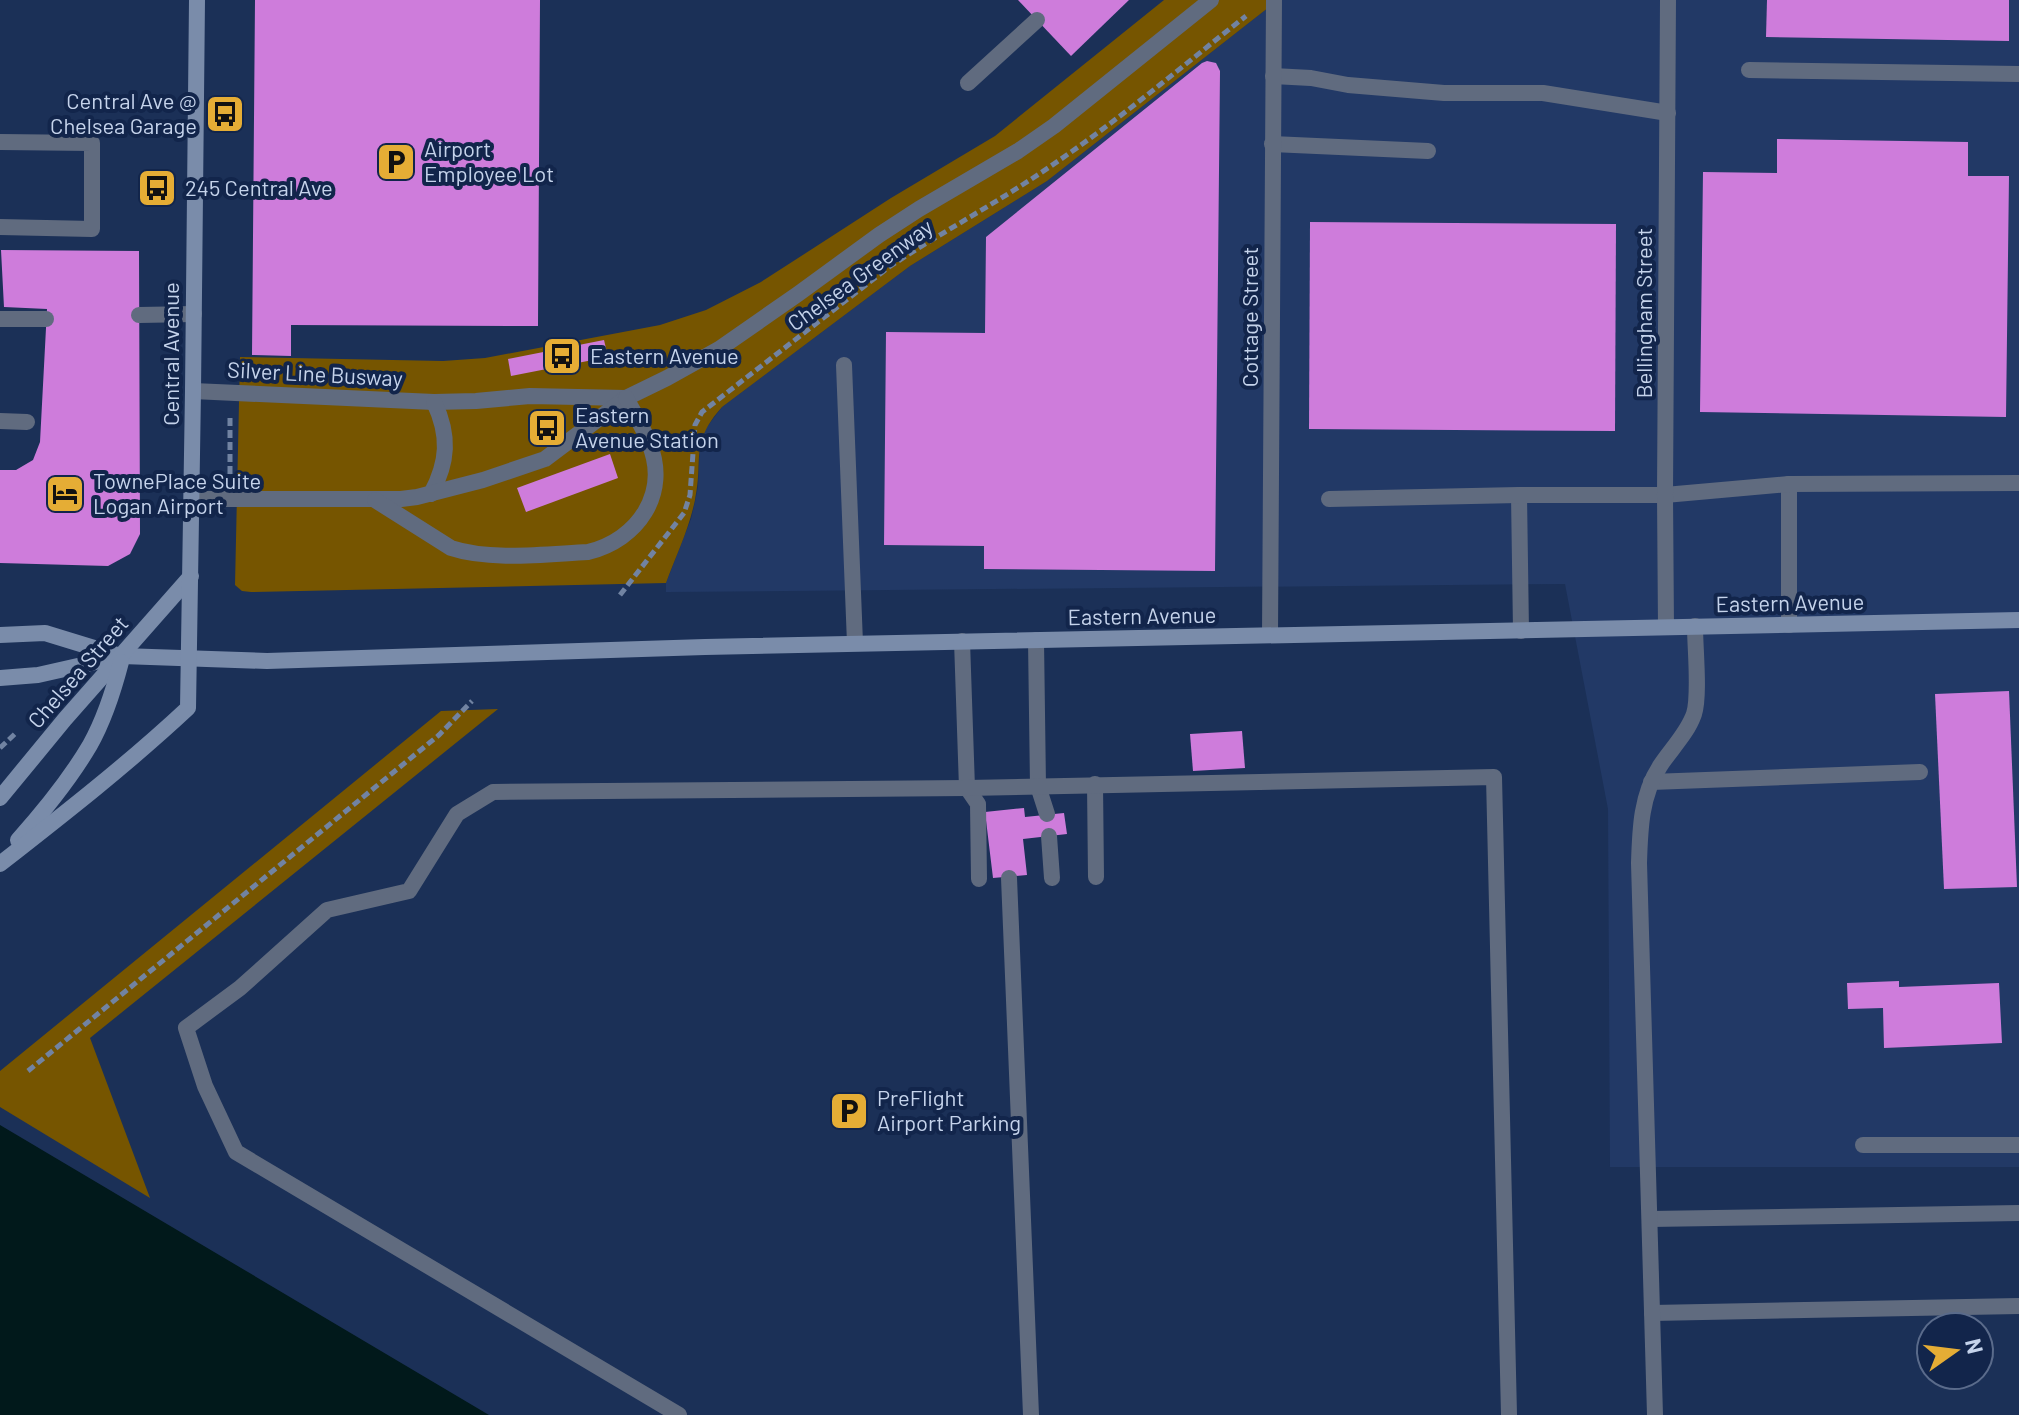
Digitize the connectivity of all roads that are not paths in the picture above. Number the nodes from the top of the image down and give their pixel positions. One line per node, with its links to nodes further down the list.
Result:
1 (197, 0): 15 (main road, Central Avenue)
2 (1211, 0): 21 (street)
3 (1274, 0): 8 (street, Cottage Street)
4 (1668, 0): 10 (street, Bellingham Street)
5 (1037, 20): 9 (street)
6 (1749, 70): 7 (street)
7 (2019, 74)
8 (1273, 76): 10 (street); 12 (street, Cottage Street)
9 (968, 83)
10 (1668, 113): 29 (street, Bellingham Street)
11 (0, 142): 14 (street)
12 (1272, 144): 13 (street); 40 (street, Cottage Street)
13 (1428, 151)
14 (0, 227)
15 (194, 314): 16 (street); 20 (main road, Central Avenue)
16 (139, 315)
17 (0, 319): 18 (street)
18 (46, 319)
19 (844, 365): 43 (street)
20 (193, 391): 22 (street, Silver Line Busway); 30 (main road, Central Avenue)
21 (626, 398): 22 (street, Silver Line Busway); 27 (street); 31 (street)
22 (434, 402): 27 (street)
23 (0, 421): 24 (street)
24 (27, 422)
25 (2019, 483): 26 (street)
26 (1789, 484): 29 (street); 35 (street)
27 (431, 494): 31 (street)
28 (1519, 495): 29 (street); 32 (street); 38 (street)
29 (1665, 495): 37 (street, Bellingham Street)
30 (192, 499): 31 (street); 33 (main road, Central Avenue)
31 (373, 499)
32 (1329, 499)
33 (191, 576): 44 (main road, Chelsea Street); 45 (main road, Central Avenue)
34 (2019, 620): 35 (main road, Eastern Avenue)
35 (1789, 625): 36 (main road, Eastern Avenue)
36 (1695, 626): 37 (main road, Eastern Avenue); 48 (street)
37 (1666, 627): 38 (main road, Eastern Avenue)
38 (1521, 631): 40 (main road, Eastern Avenue)
39 (0, 635): 44 (main road)
40 (1270, 635): 41 (main road, Eastern Avenue)
41 (1036, 640): 42 (main road, Eastern Avenue); 50 (street)
42 (962, 641): 43 (main road, Eastern Avenue); 51 (street)
43 (855, 643): 45 (main road, Eastern Avenue)
44 (122, 656): 45 (main road, Eastern Avenue); 46 (main road); 52 (main road, Chelsea Street); 55 (main road)
45 (189, 658): 55 (main road, Central Avenue)
46 (0, 678)
47 (1920, 772): 48 (street)
48 (1651, 782): 63 (street)
49 (1095, 784): 50 (street); 56 (street); 68 (street)
50 (1038, 786): 51 (street); 53 (street)
51 (967, 788): 59 (street); 66 (street)
52 (0, 798)
53 (1047, 814)
54 (1049, 836): 58 (street)
55 (0, 862)
56 (1096, 877)
57 (1009, 878): 67 (street)
58 (1052, 878)
59 (979, 879)
60 (1863, 1145): 61 (street)
61 (2019, 1145)
62 (2019, 1213): 63 (street)
63 (1650, 1219): 65 (street)
64 (2019, 1306): 65 (street)
65 (1652, 1313): 69 (street)
66 (679, 1415)
67 (1031, 1415)
68 (1509, 1415)
69 (1655, 1415)

